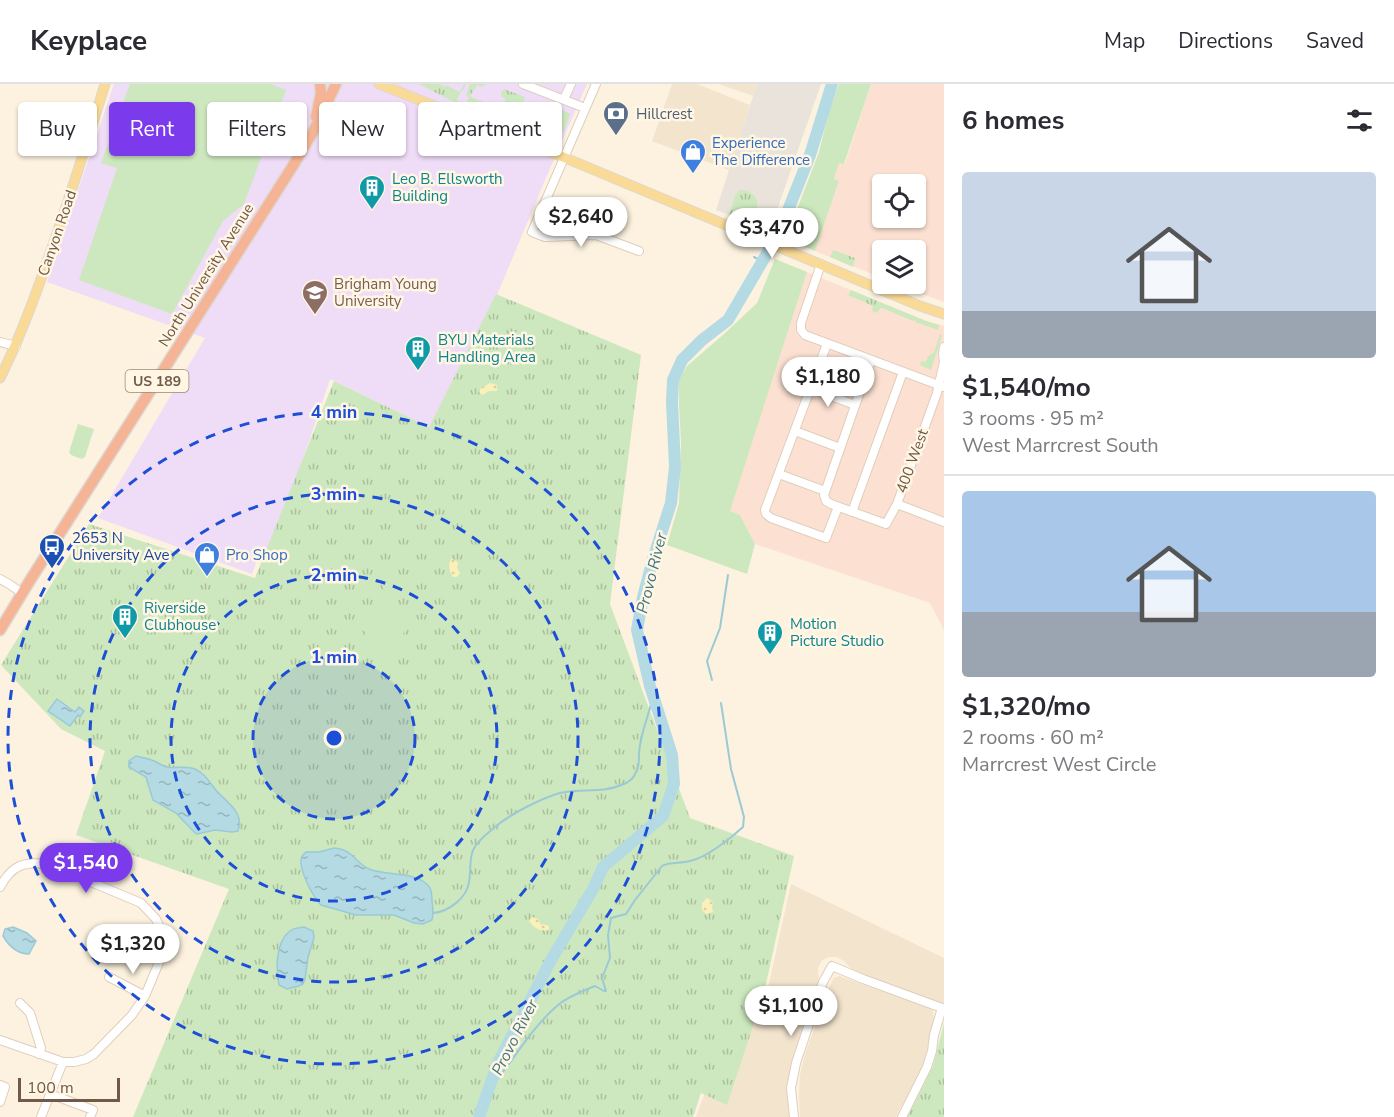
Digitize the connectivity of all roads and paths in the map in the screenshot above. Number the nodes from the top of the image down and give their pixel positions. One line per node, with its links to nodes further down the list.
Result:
1 (105, 84): 17 (main road, Canyon Road)
2 (320, 84): 10 (highway)
3 (336, 84): 10 (highway, North University Avenue / US 189)
4 (379, 84): 11 (main road)
5 (523, 84): 8 (street)
6 (571, 84): 8 (street)
7 (596, 84): 9 (street)
8 (564, 99): 9 (street)
9 (585, 108): 11 (street)
10 (310, 137): 35 (highway, North University Avenue / US 189)
11 (563, 157): 12 (street); 13 (main road)
12 (639, 251)
13 (820, 264): 14 (main road); 16 (street)
14 (944, 314)
15 (0, 342): 17 (street)
16 (827, 344): 19 (street); 24 (street)
17 (16, 346): 22 (main road, Canyon Road)
18 (944, 347): 20 (street, 400 West)
19 (871, 360): 21 (street); 25 (street)
20 (944, 362): 23 (street, 400 West)
21 (907, 373): 23 (street); 32 (street)
22 (0, 378)
23 (941, 386): 30 (street, 400 West)
24 (810, 388): 25 (street); 26 (street)
25 (855, 405): 27 (street)
26 (795, 431): 27 (street); 28 (street)
27 (840, 448): 29 (street)
28 (779, 474): 29 (street); 31 (street)
29 (825, 490): 31 (street)
30 (897, 504): 32 (street, 400 West); 33 (street)
31 (838, 507): 32 (street)
32 (852, 512)
33 (944, 522)
34 (0, 579): 35 (street)
35 (22, 593): 36 (highway, North University Avenue / US 189)
36 (0, 630)
37 (0, 886): 39 (street)
38 (109, 977): 39 (street)
39 (145, 996): 43 (street)
40 (20, 1003): 42 (street)
41 (0, 1040): 42 (street)
42 (39, 1054): 43 (street)
43 (63, 1062): 45 (street)
44 (3, 1086): 46 (street)
45 (50, 1094): 47 (street); 48 (street)
46 (0, 1102)
47 (90, 1113)
48 (40, 1117)
49 (794, 1117): 50 (street)
50 (902, 1117)

